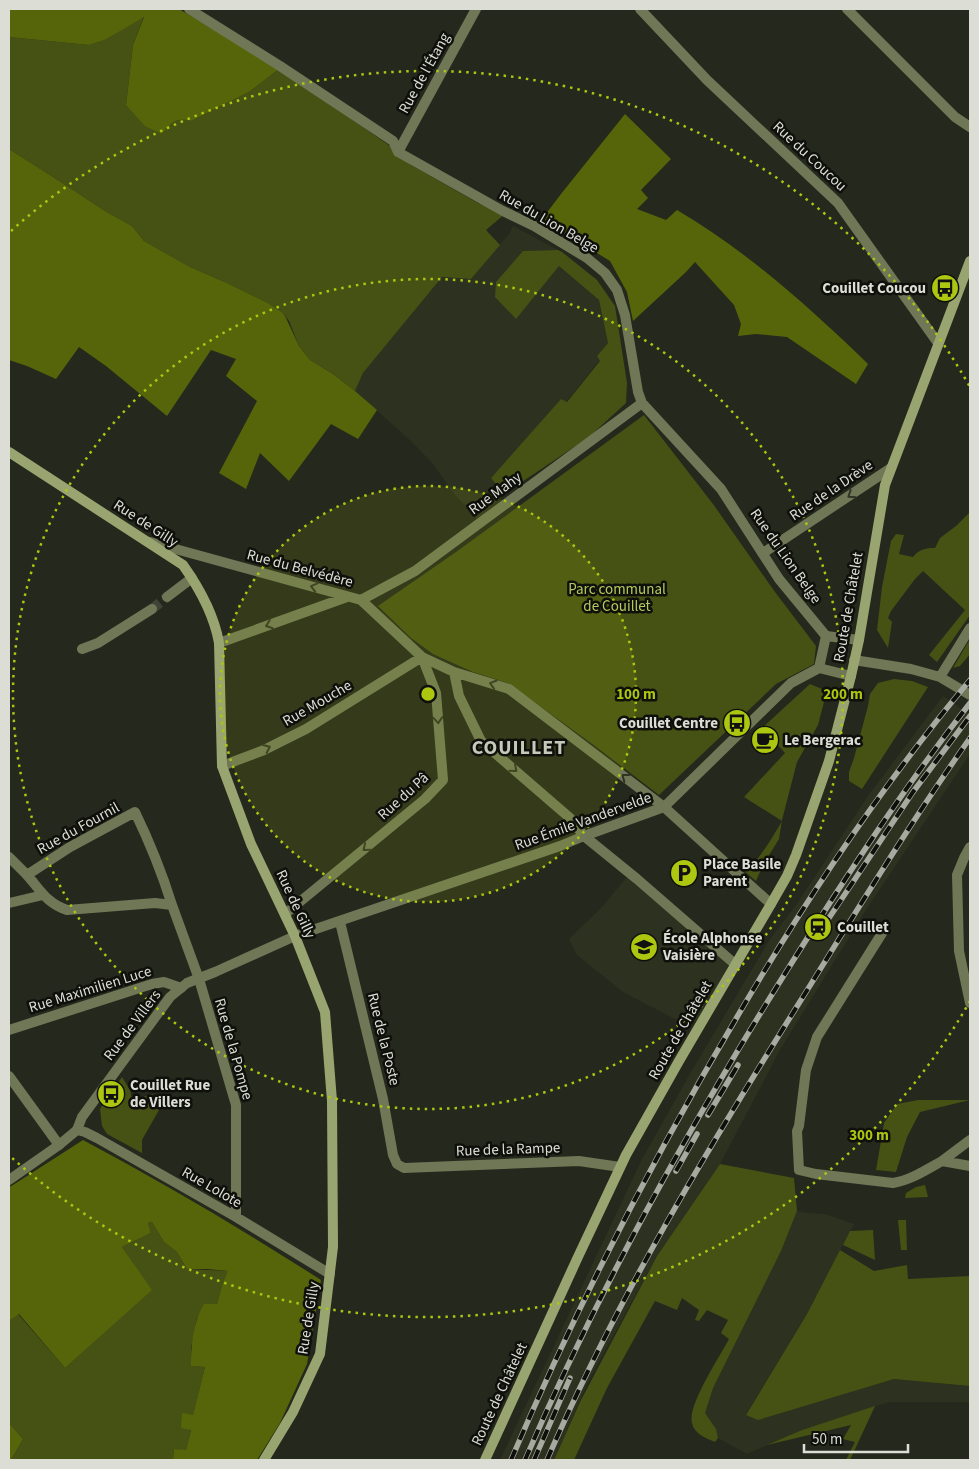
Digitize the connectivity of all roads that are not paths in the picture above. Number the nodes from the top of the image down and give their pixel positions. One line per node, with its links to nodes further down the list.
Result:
1 (189, 9): 6 (street, Rue du Lion Belge)
2 (476, 9): 6 (street, Rue de l'Étang)
3 (640, 9): 8 (street, Rue du Coucou)
4 (847, 9): 5 (street)
5 (970, 127)
6 (398, 152): 9 (street, Rue du Lion Belge)
7 (970, 261): 8 (main road, Route de Châtelet)
8 (938, 343): 11 (main road, Route de Châtelet)
9 (642, 403): 13 (street, Rue du Lion Belge); 17 (street, Rue Mahy)
10 (9, 452): 12 (main road, Rue de Gilly)
11 (891, 468): 13 (street, Rue de la Drève, one-way to 13); 21 (main road, Route de Châtelet)
12 (147, 541): 14 (main road, Rue de Gilly); 16 (street, Rue du Belvédère, one-way to 12)
13 (763, 553): 20 (street, Rue du Lion Belge)
14 (192, 578): 15 (street); 22 (main road, Rue de Gilly)
15 (167, 597)
16 (347, 597): 17 (street, Rue du Belvédère); 22 (street, one-way to 22)
17 (361, 600): 24 (street, Rue du Belvédère)
18 (152, 609): 23 (street)
19 (970, 628): 29 (street)
20 (826, 636): 21 (street); 26 (street)
21 (859, 640): 25 (main road, Route de Châtelet)
22 (220, 643): 31 (main road, Rue de Gilly)
23 (82, 649)
24 (422, 657): 27 (street, Rue du Belvédère); 31 (street, Rue Mouche, one-way to 24); 41 (street, Rue du Pâ, one-way to 41)
25 (854, 660): 28 (main road, Route de Châtelet); 29 (street)
26 (819, 668): 28 (street); 32 (street, Rue Émile Vandervelde)
27 (454, 672): 32 (street, Rue du Belvédère, one-way to 27); 33 (street, one-way to 33)
28 (850, 676): 39 (main road, Route de Châtelet)
29 (940, 677): 30 (street)
30 (970, 695)
31 (222, 766): 41 (main road, Rue de Gilly)
32 (664, 807): 33 (street, Rue Émile Vandervelde); 39 (street)
33 (584, 836): 42 (street, Rue Émile Vandervelde); 45 (street)
34 (970, 847): 48 (street)
35 (9, 856): 36 (street)
36 (27, 875): 37 (street); 40 (street, Rue du Fournil)
37 (43, 895): 38 (street); 40 (street)
38 (9, 904)
39 (771, 904): 45 (main road, Route de Châtelet)
40 (172, 905): 46 (street, Rue de la Pompe)
41 (285, 914): 44 (main road, Rue de Gilly)
42 (340, 922): 44 (street, Rue de Villers); 55 (street, Rue de la Poste)
43 (884, 930): 54 (street)
44 (295, 936): 46 (street, Rue de Villers); 60 (main road, Rue de Gilly)
45 (736, 966): 57 (main road, Route de Châtelet)
46 (199, 979): 47 (street, Rue de Villers); 59 (street, Rue de la Pompe)
47 (181, 988): 49 (street, Rue Maximilien Luce); 51 (street, Rue de Villers)
48 (970, 1003)
49 (9, 1030)
50 (9, 1076): 53 (street)
51 (77, 1130): 53 (street, Rue de Villers); 59 (street, Rue Lolote)
52 (970, 1140): 54 (street)
53 (59, 1145): 58 (street, Rue de Villers)
54 (942, 1160): 56 (street)
55 (397, 1164): 57 (street, Rue de la Rampe)
56 (970, 1166)
57 (620, 1167): 62 (main road, Route de Châtelet)
58 (9, 1180)
59 (236, 1217): 60 (street, Rue Lolote)
60 (330, 1274): 61 (main road, Rue de Gilly)
61 (264, 1460)
62 (485, 1460)

